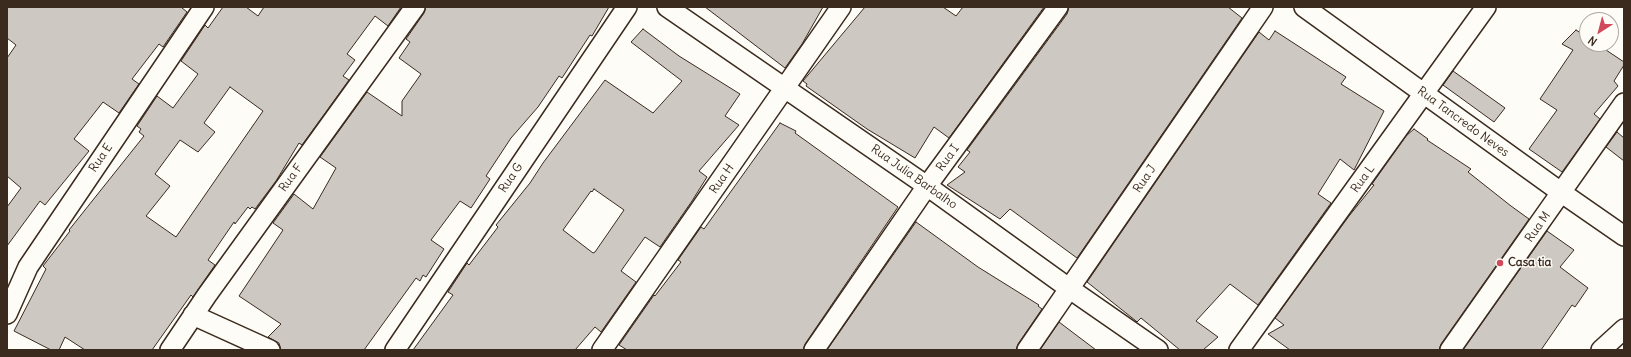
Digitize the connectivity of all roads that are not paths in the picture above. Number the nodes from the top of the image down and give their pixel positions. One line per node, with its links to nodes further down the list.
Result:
1 (204, 7): 17 (street, Rua E)
2 (415, 7): 18 (street, Rua F)
3 (627, 7): 22 (street, Rua G)
4 (667, 7): 10 (street, Rua Julia Barbalho)
5 (841, 7): 10 (street, Rua H)
6 (1058, 7): 13 (street, Rua I)
7 (1263, 7): 16 (street, Rua J)
8 (1304, 7): 11 (street, Rua Tancredo Neves)
9 (1486, 7): 11 (street, Rua L)
10 (785, 88): 13 (street, Rua Julia Barbalho); 23 (street, Rua H)
11 (1424, 94): 14 (street, Rua Tancredo Neves); 27 (street, Rua L)
12 (1624, 103): 14 (street, Rua M)
13 (927, 186): 16 (street, Rua Julia Barbalho); 24 (street, Rua I)
14 (1562, 193): 15 (street, Rua Tancredo Neves); 28 (street, Rua M)
15 (1624, 236)
16 (1070, 289): 25 (street, Rua J); 26 (street, Rua Julia Barbalho)
17 (7, 314)
18 (193, 315): 20 (street, Rua F); 21 (street)
19 (1624, 329): 29 (street)
20 (170, 350)
21 (270, 350)
22 (395, 350)
23 (602, 350)
24 (814, 350)
25 (1027, 350)
26 (1158, 350)
27 (1239, 350)
28 (1450, 350)
29 (1601, 350)

